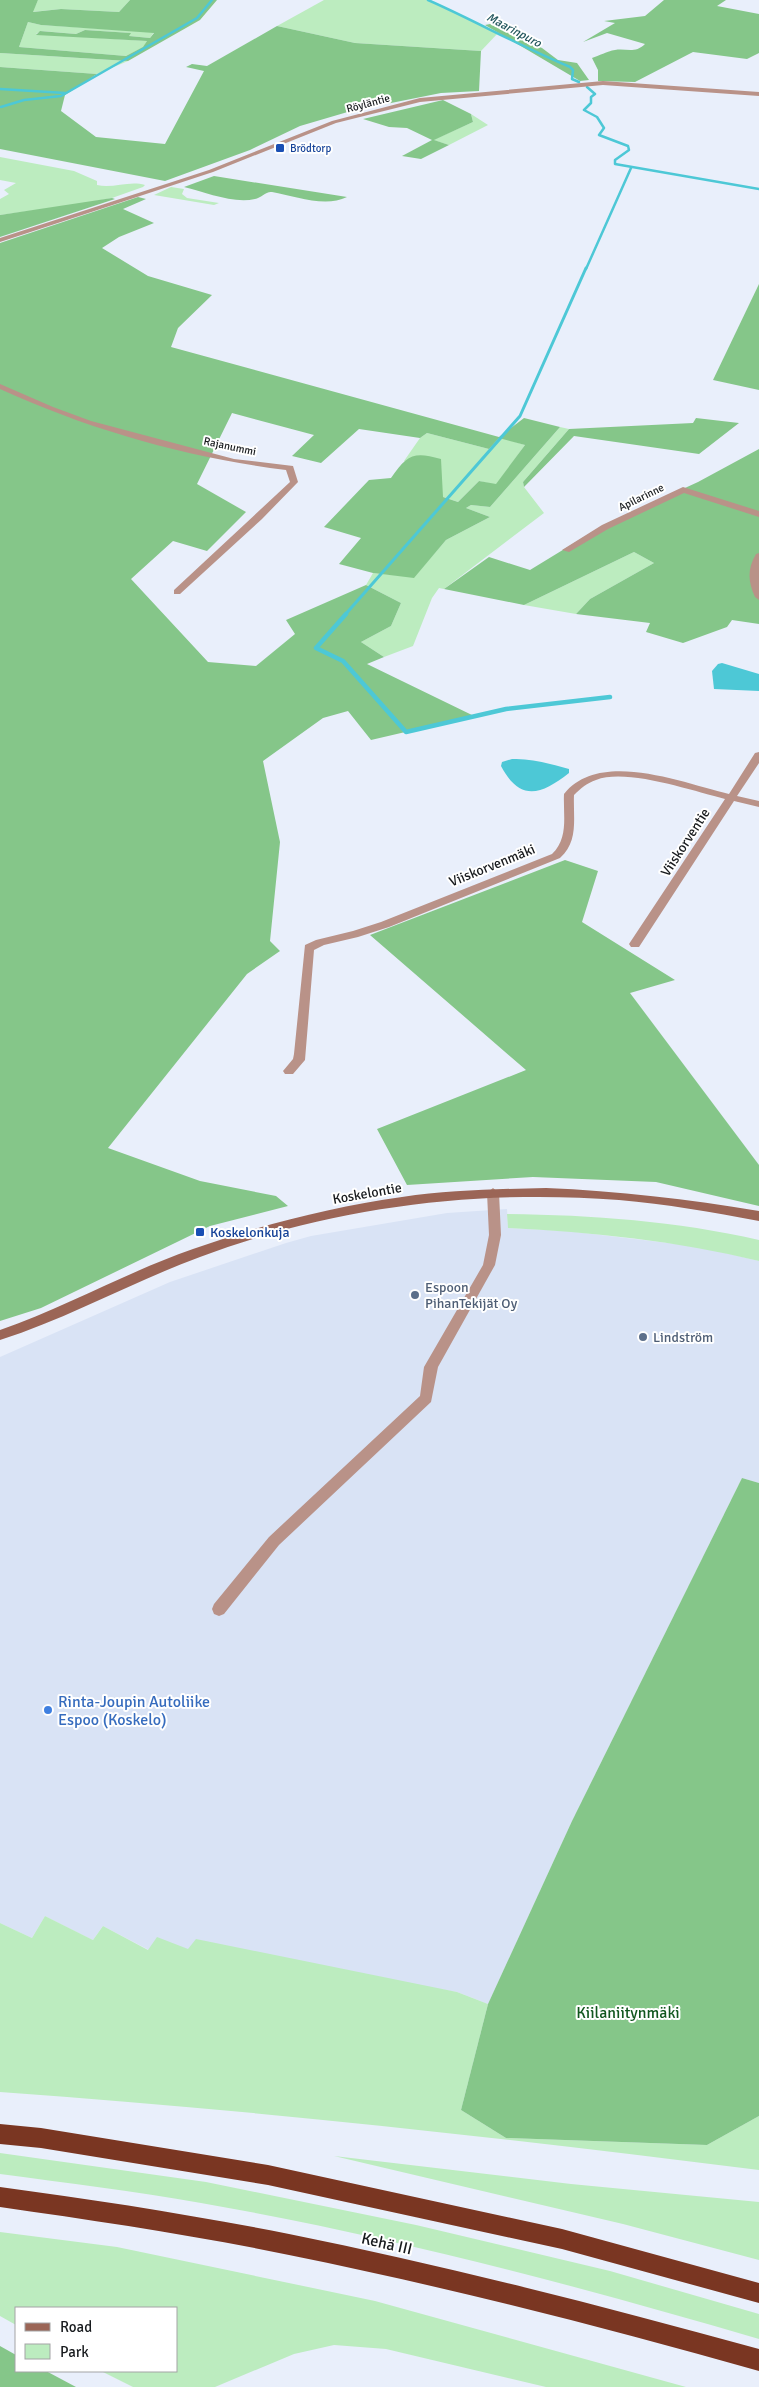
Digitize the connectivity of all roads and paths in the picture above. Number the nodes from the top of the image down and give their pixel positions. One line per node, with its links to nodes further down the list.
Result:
1 (759, 94): 2 (street, Röyläntie)
2 (0, 240)
3 (0, 386): 7 (street, Rajanummi)
4 (759, 514): 5 (street, Apilarinne)
5 (566, 550)
6 (759, 556): 8 (street)
7 (177, 592)
8 (759, 598)
9 (759, 755): 10 (street, Viiskorventie)
10 (730, 797): 11 (street, Viiskorvenmäki); 12 (street, Viiskorventie); 13 (street, Viiskorvenmäki)
11 (759, 804)
12 (635, 944)
13 (289, 1072)
14 (493, 1193): 15 (main road, Koskelontie); 16 (main road, Koskelontie); 17 (street)
15 (759, 1216)
16 (0, 1335)
17 (219, 1609)
18 (0, 2134): 20 (highway)
19 (0, 2197): 21 (highway, Kehä III)
20 (759, 2293)
21 (759, 2360)

